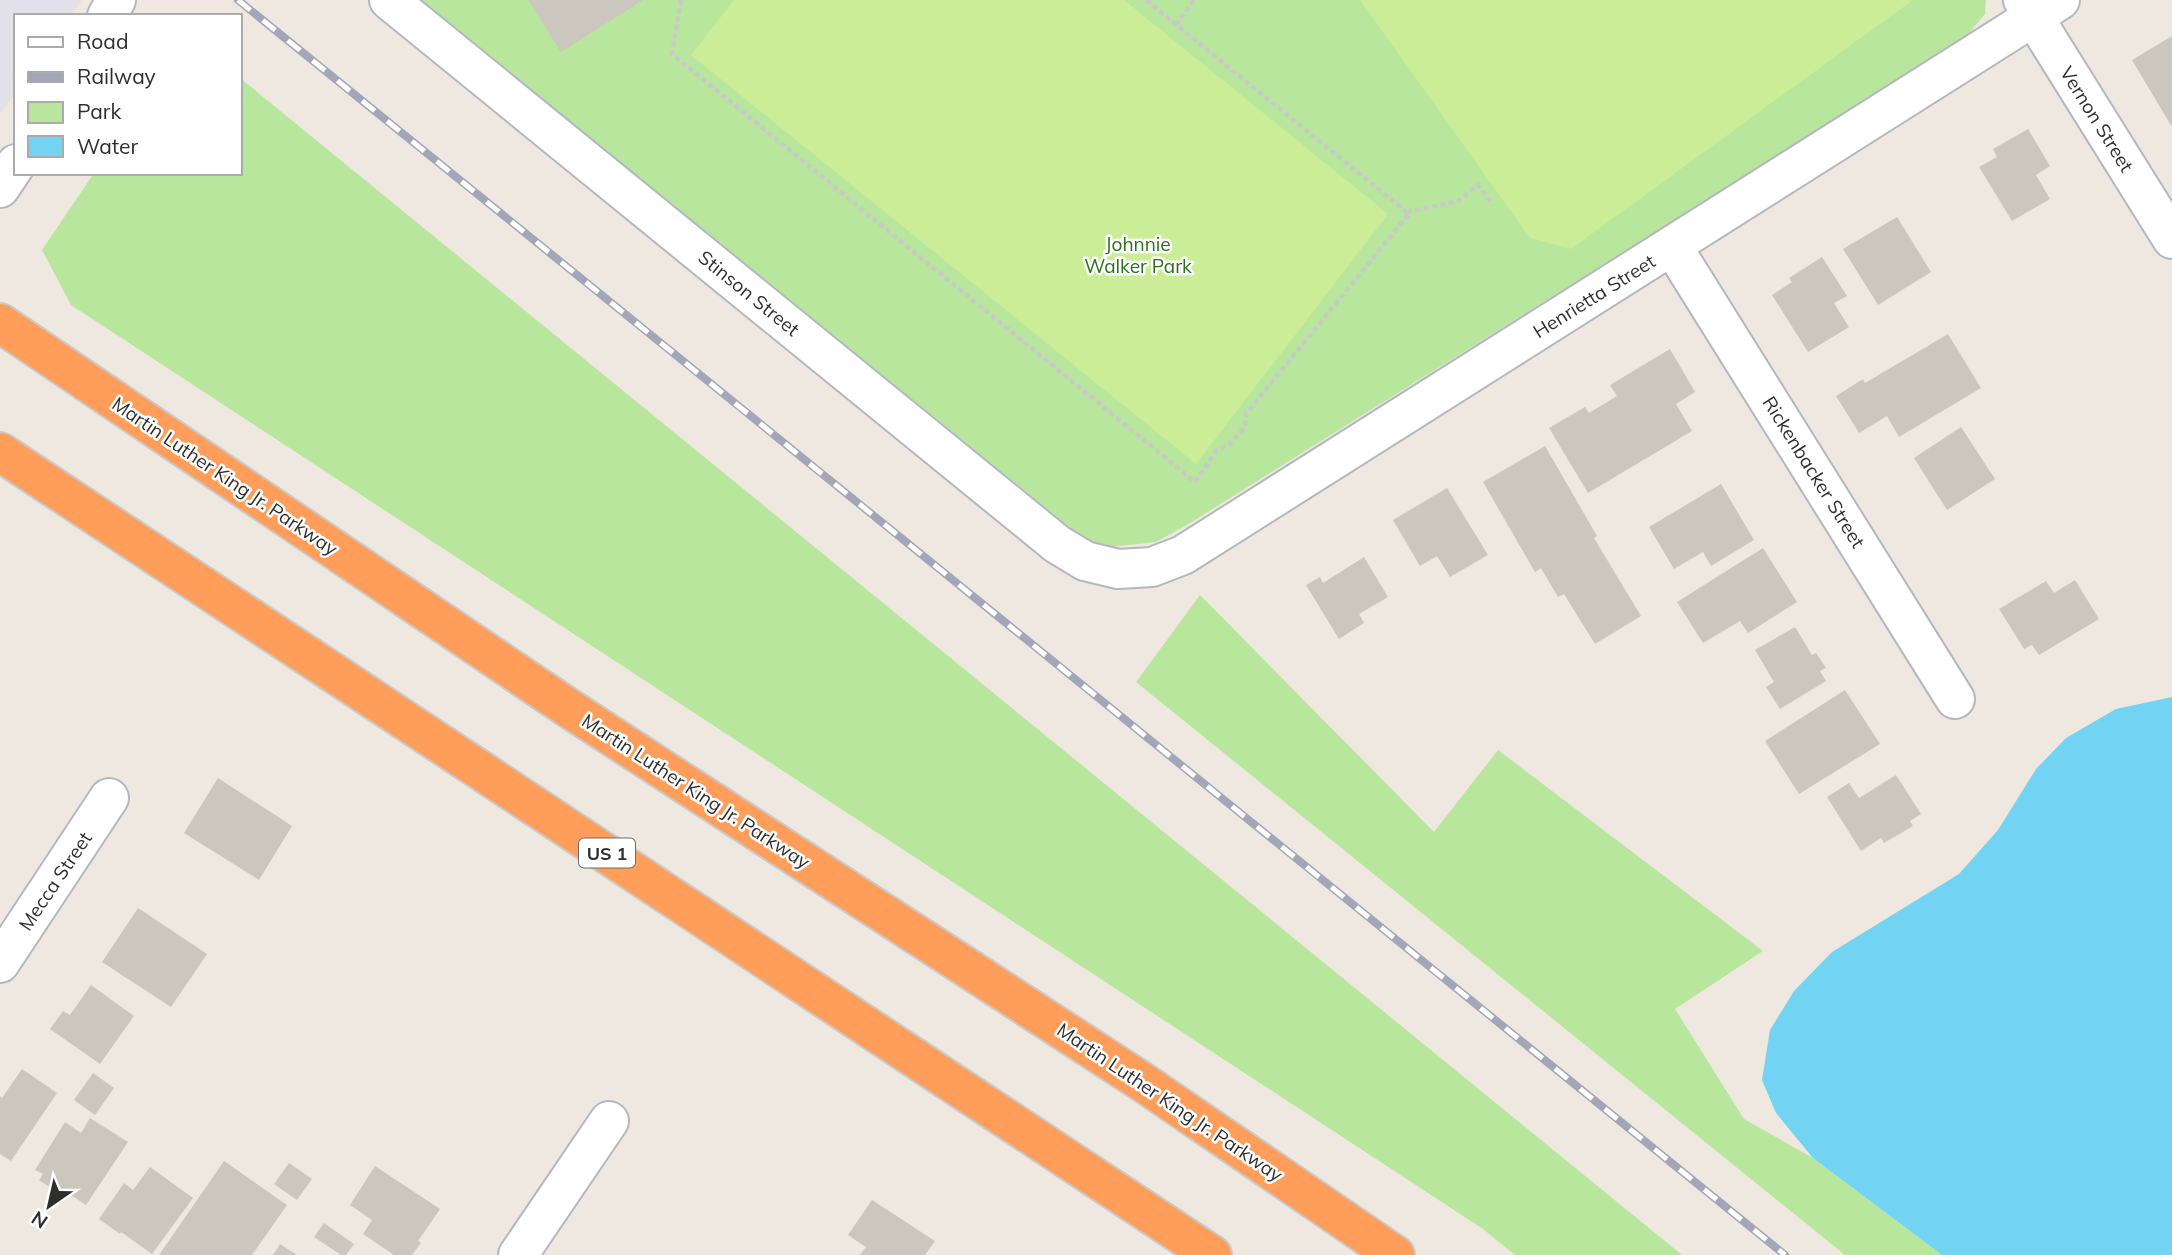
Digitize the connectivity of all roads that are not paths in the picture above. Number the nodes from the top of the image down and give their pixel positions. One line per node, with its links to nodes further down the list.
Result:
1 (389, 0): 9 (street, Stinson Street)
2 (2039, 6): 5 (street, Vernon Street); 6 (street, Henrietta Street)
3 (14, 167): 4 (street)
4 (0, 188)
5 (2172, 239)
6 (1672, 246): 9 (street, Henrietta Street); 10 (street, Rickenbacker Street)
7 (0, 323): 16 (highway, Martin Luther King Jr. Parkway)
8 (0, 452): 15 (highway, US 1)
9 (1118, 569)
10 (1955, 699)
11 (109, 798): 12 (street, Mecca Street)
12 (0, 963)
13 (608, 1121): 14 (street)
14 (519, 1255)
15 (1212, 1255)
16 (1395, 1255)

